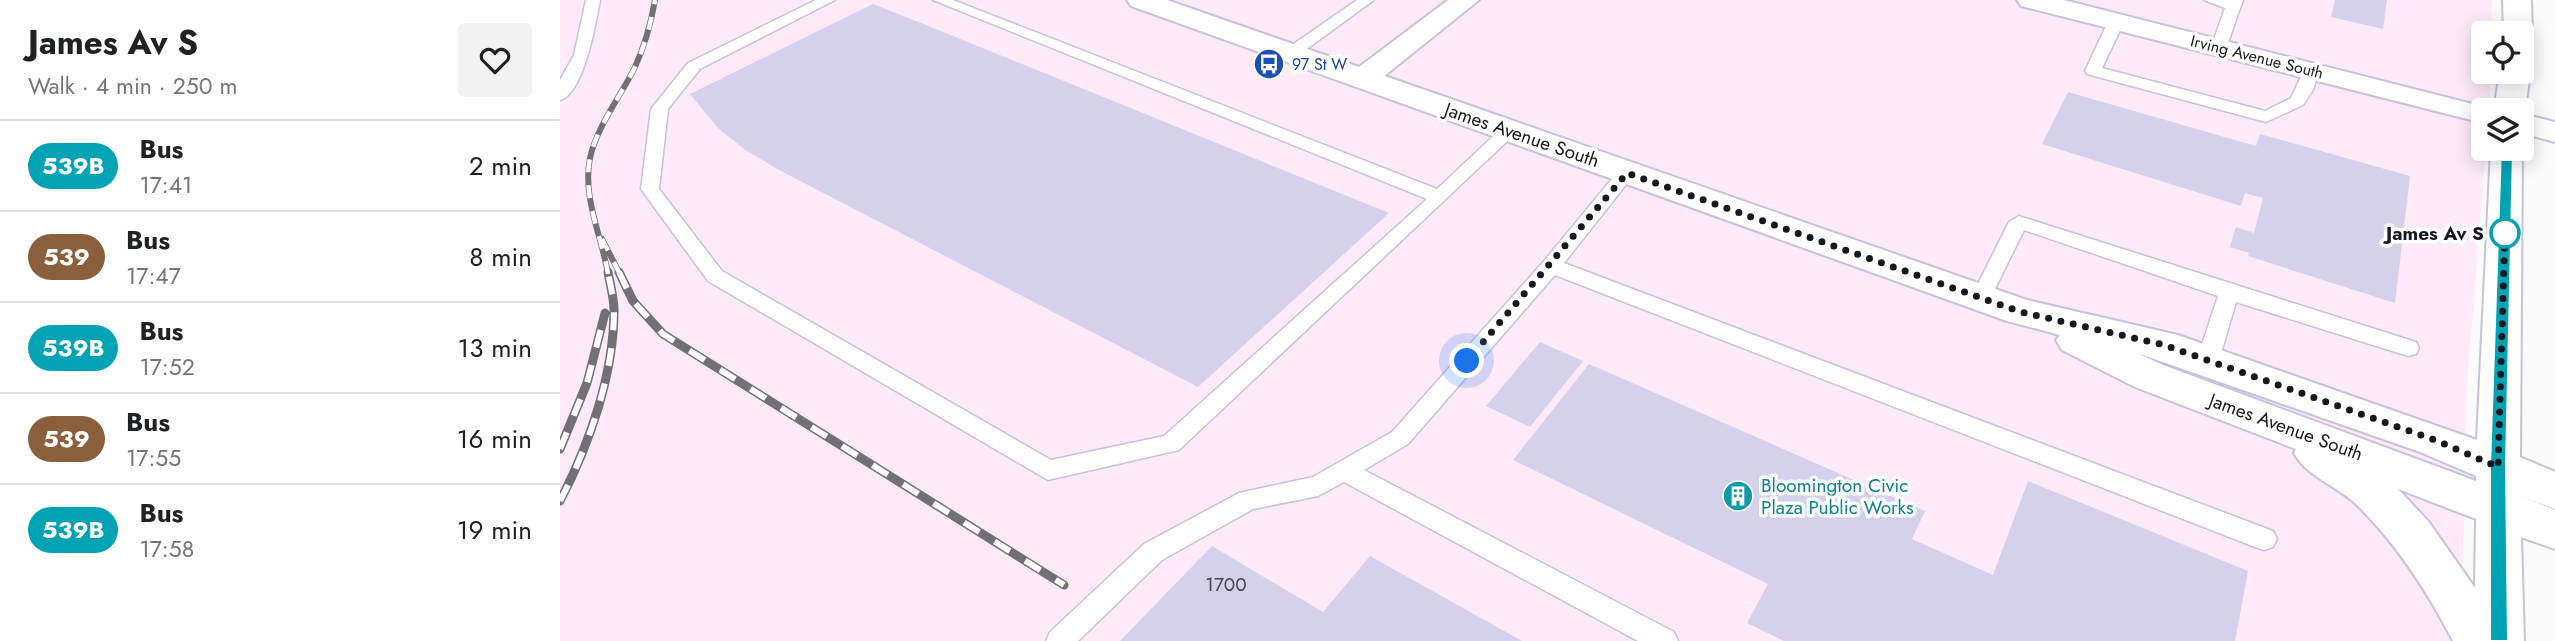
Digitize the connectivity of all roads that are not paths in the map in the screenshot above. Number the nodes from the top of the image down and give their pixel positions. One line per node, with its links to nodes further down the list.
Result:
1 (593, 0): 17 (lane)
2 (828, 0): 24 (lane)
3 (940, 0): 24 (lane)
4 (1141, 0): 14 (street, James Avenue South)
5 (1367, 0): 14 (lane)
6 (1465, 0): 16 (street)
7 (2031, 0): 12 (street, Irving Avenue South)
8 (2211, 0): 10 (lane)
9 (2517, 0): 11 (street)
10 (2235, 3): 13 (lane)
11 (2518, 21)
12 (2116, 22): 13 (street, Irving Avenue South); 15 (lane)
13 (2219, 48): 15 (street, Irving Avenue South)
14 (1292, 54): 16 (street, James Avenue South)
15 (2311, 71): 18 (street, Irving Avenue South)
16 (1362, 79): 20 (street, James Avenue South)
17 (560, 95)
18 (2471, 111)
19 (2534, 127): 21 (street)
20 (1509, 131): 23 (street, James Avenue South); 24 (lane)
21 (2555, 131)
22 (2507, 161): 31 (street)
23 (1627, 173): 25 (lane); 27 (street, James Avenue South)
24 (1440, 197)
25 (1551, 266): 30 (lane); 34 (lane)
26 (2229, 292): 27 (lane); 28 (lane); 29 (lane)
27 (1981, 298): 29 (street, James Avenue South)
28 (2408, 348)
29 (2210, 380): 31 (street, James Avenue South); 37 (street)
30 (1345, 471): 35 (lane); 36 (lane)
31 (2498, 487): 32 (street, James Avenue South); 33 (street, James Avenue South); 38 (street)
32 (2555, 491)
33 (2555, 530)
34 (2264, 539)
35 (1060, 641)
36 (1664, 641)
37 (2479, 641)
38 (2499, 641)

